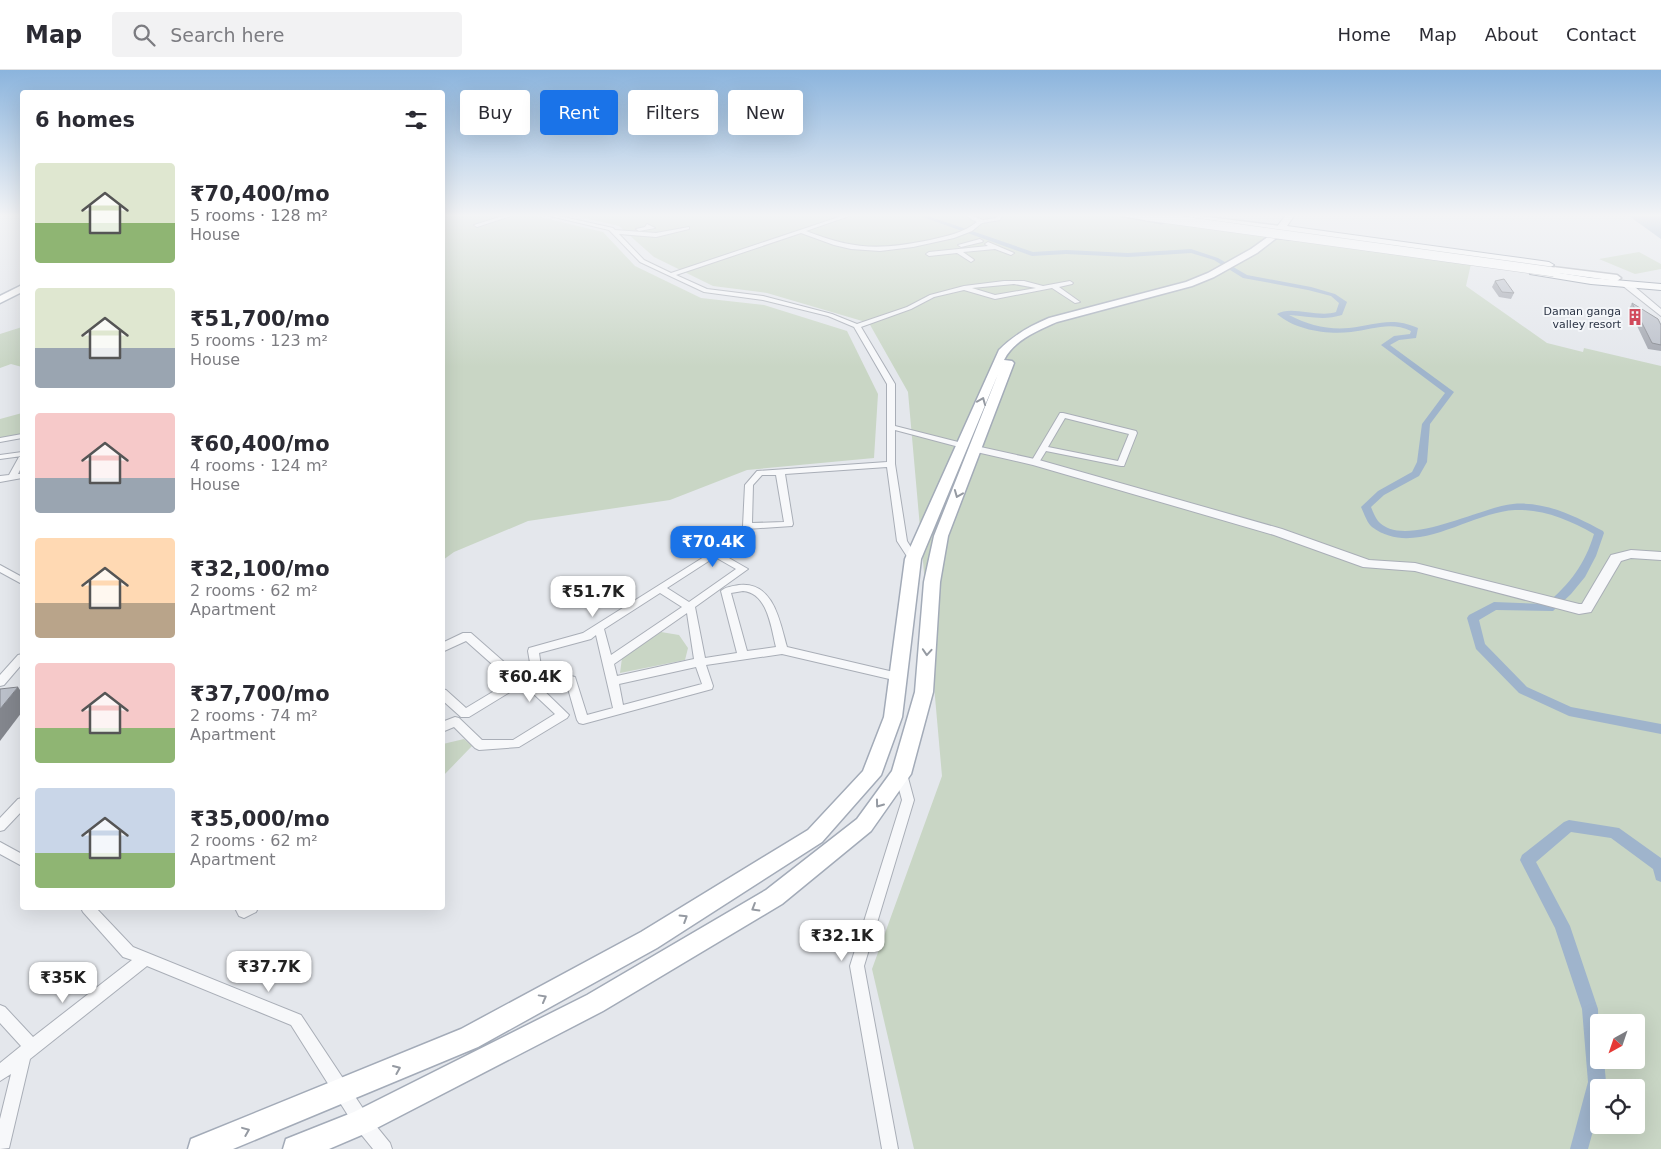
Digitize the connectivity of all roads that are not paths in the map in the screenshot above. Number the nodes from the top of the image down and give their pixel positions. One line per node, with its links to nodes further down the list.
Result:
1 (653, 266): 8 (street)
2 (696, 266): 8 (street)
3 (1235, 266): 25 (main road)
4 (1511, 266): 9 (highway)
5 (1519, 266): 7 (main road, bridge)
6 (1520, 266): 7 (main road, bridge)
7 (1553, 271): 9 (main road)
8 (670, 275): 21 (street)
9 (1618, 282): 11 (highway); 20 (street)
10 (1070, 283): 13 (street)
11 (1659, 284)
12 (20, 285): 17 (main road)
13 (1053, 286): 15 (street); 19 (street)
14 (964, 288): 15 (street); 15 (street); 21 (street)
15 (1043, 288)
16 (20, 289): 18 (main road)
17 (0, 295)
18 (0, 300)
19 (1077, 302)
20 (1661, 314)
21 (857, 326): 22 (street)
22 (891, 427): 25 (street); 31 (street)
23 (20, 436): 24 (street)
24 (0, 440)
25 (970, 448): 29 (street); 37 (main road); 61 (main road, one-way to 61)
26 (1043, 448): 26 (street); 29 (street)
27 (20, 454): 28 (street)
28 (0, 457)
29 (1035, 462): 36 (street)
30 (20, 464): 34 (street)
31 (891, 464): 32 (street); 37 (street)
32 (780, 472): 32 (street)
33 (20, 476): 34 (street)
34 (12, 478): 35 (street)
35 (0, 479)
36 (1661, 556)
37 (914, 559): 52 (main road)
38 (0, 568): 39 (street)
39 (10, 574): 40 (street); 41 (street)
40 (0, 580)
41 (20, 580)
42 (660, 588): 43 (street); 44 (street); 45 (street)
43 (722, 589): 44 (street); 47 (street); 48 (street)
44 (688, 606): 50 (street); 51 (street)
45 (599, 629): 51 (street); 57 (street)
46 (445, 646): 53 (street)
47 (782, 650): 48 (street); 52 (street)
48 (743, 655): 50 (street)
49 (20, 660): 55 (street)
50 (700, 662): 54 (street); 57 (street)
51 (608, 663): 54 (street)
52 (898, 677): 71 (main road, one-way to 52)
53 (520, 681): 58 (street); 59 (street)
54 (613, 681): 57 (street)
55 (0, 682)
56 (445, 696): 58 (street)
57 (620, 710)
58 (465, 714): 59 (street)
59 (455, 721): 60 (street)
60 (445, 726)
61 (901, 774): 72 (main road, one-way to 72); 77 (street)
62 (20, 805): 63 (street)
63 (0, 826)
64 (0, 848): 65 (street)
65 (20, 855)
66 (90, 910): 67 (street)
67 (146, 959): 69 (street); 71 (street)
68 (0, 1012): 69 (street)
69 (28, 1050): 70 (street); 73 (street)
70 (0, 1073)
71 (343, 1092): 72 (street); 74 (main road, one-way to 71)
72 (362, 1122): 75 (main road); 76 (street)
73 (1, 1148)
74 (201, 1149)
75 (296, 1149)
76 (384, 1149)
77 (890, 1149)

